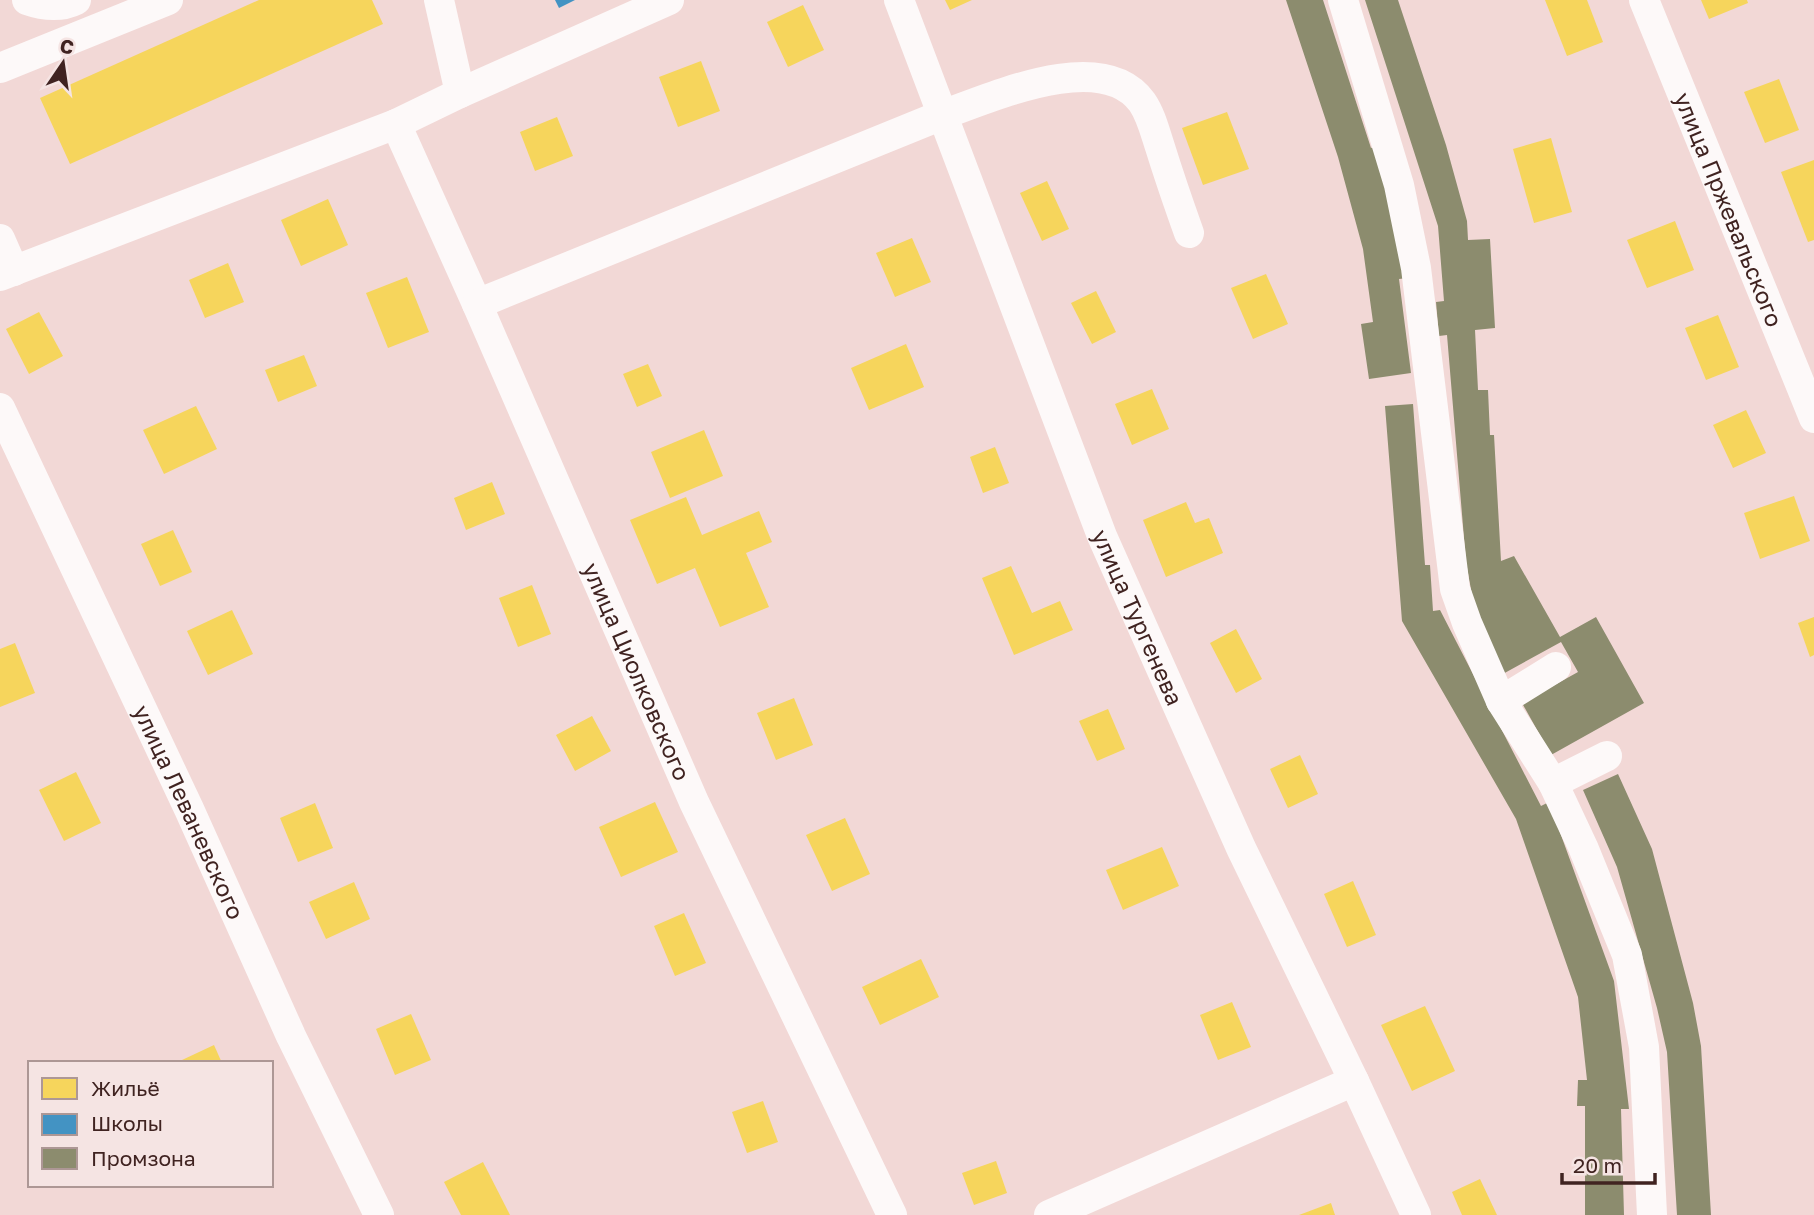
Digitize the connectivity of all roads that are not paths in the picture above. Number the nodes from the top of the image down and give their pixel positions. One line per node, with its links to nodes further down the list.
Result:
1 (27, 0): 2 (street)
2 (76, 0)
3 (168, 0): 9 (street)
4 (439, 0): 10 (street)
5 (669, 0): 10 (street)
6 (899, 0): 11 (street, улица Тургенева)
7 (1343, 0): 20 (street)
8 (1644, 0): 18 (street, улица Пржевальского)
9 (0, 68)
10 (460, 93): 12 (street)
11 (942, 115): 13 (street); 16 (street); 23 (street, улица Тургенева)
12 (396, 124): 15 (street); 16 (street, улица Циолковского)
13 (1189, 233)
14 (0, 239): 15 (street)
15 (7, 274)
16 (477, 304): 25 (street, улица Циолковского)
17 (0, 408): 24 (street, улица Леваневского)
18 (1814, 418)
19 (1556, 667): 20 (street)
20 (1501, 701): 22 (street)
21 (1607, 756): 22 (street)
22 (1553, 783): 28 (street)
23 (1354, 1081): 26 (street); 27 (street, улица Тургенева)
24 (379, 1215)
25 (892, 1215)
26 (1049, 1215)
27 (1416, 1215)
28 (1652, 1215)

